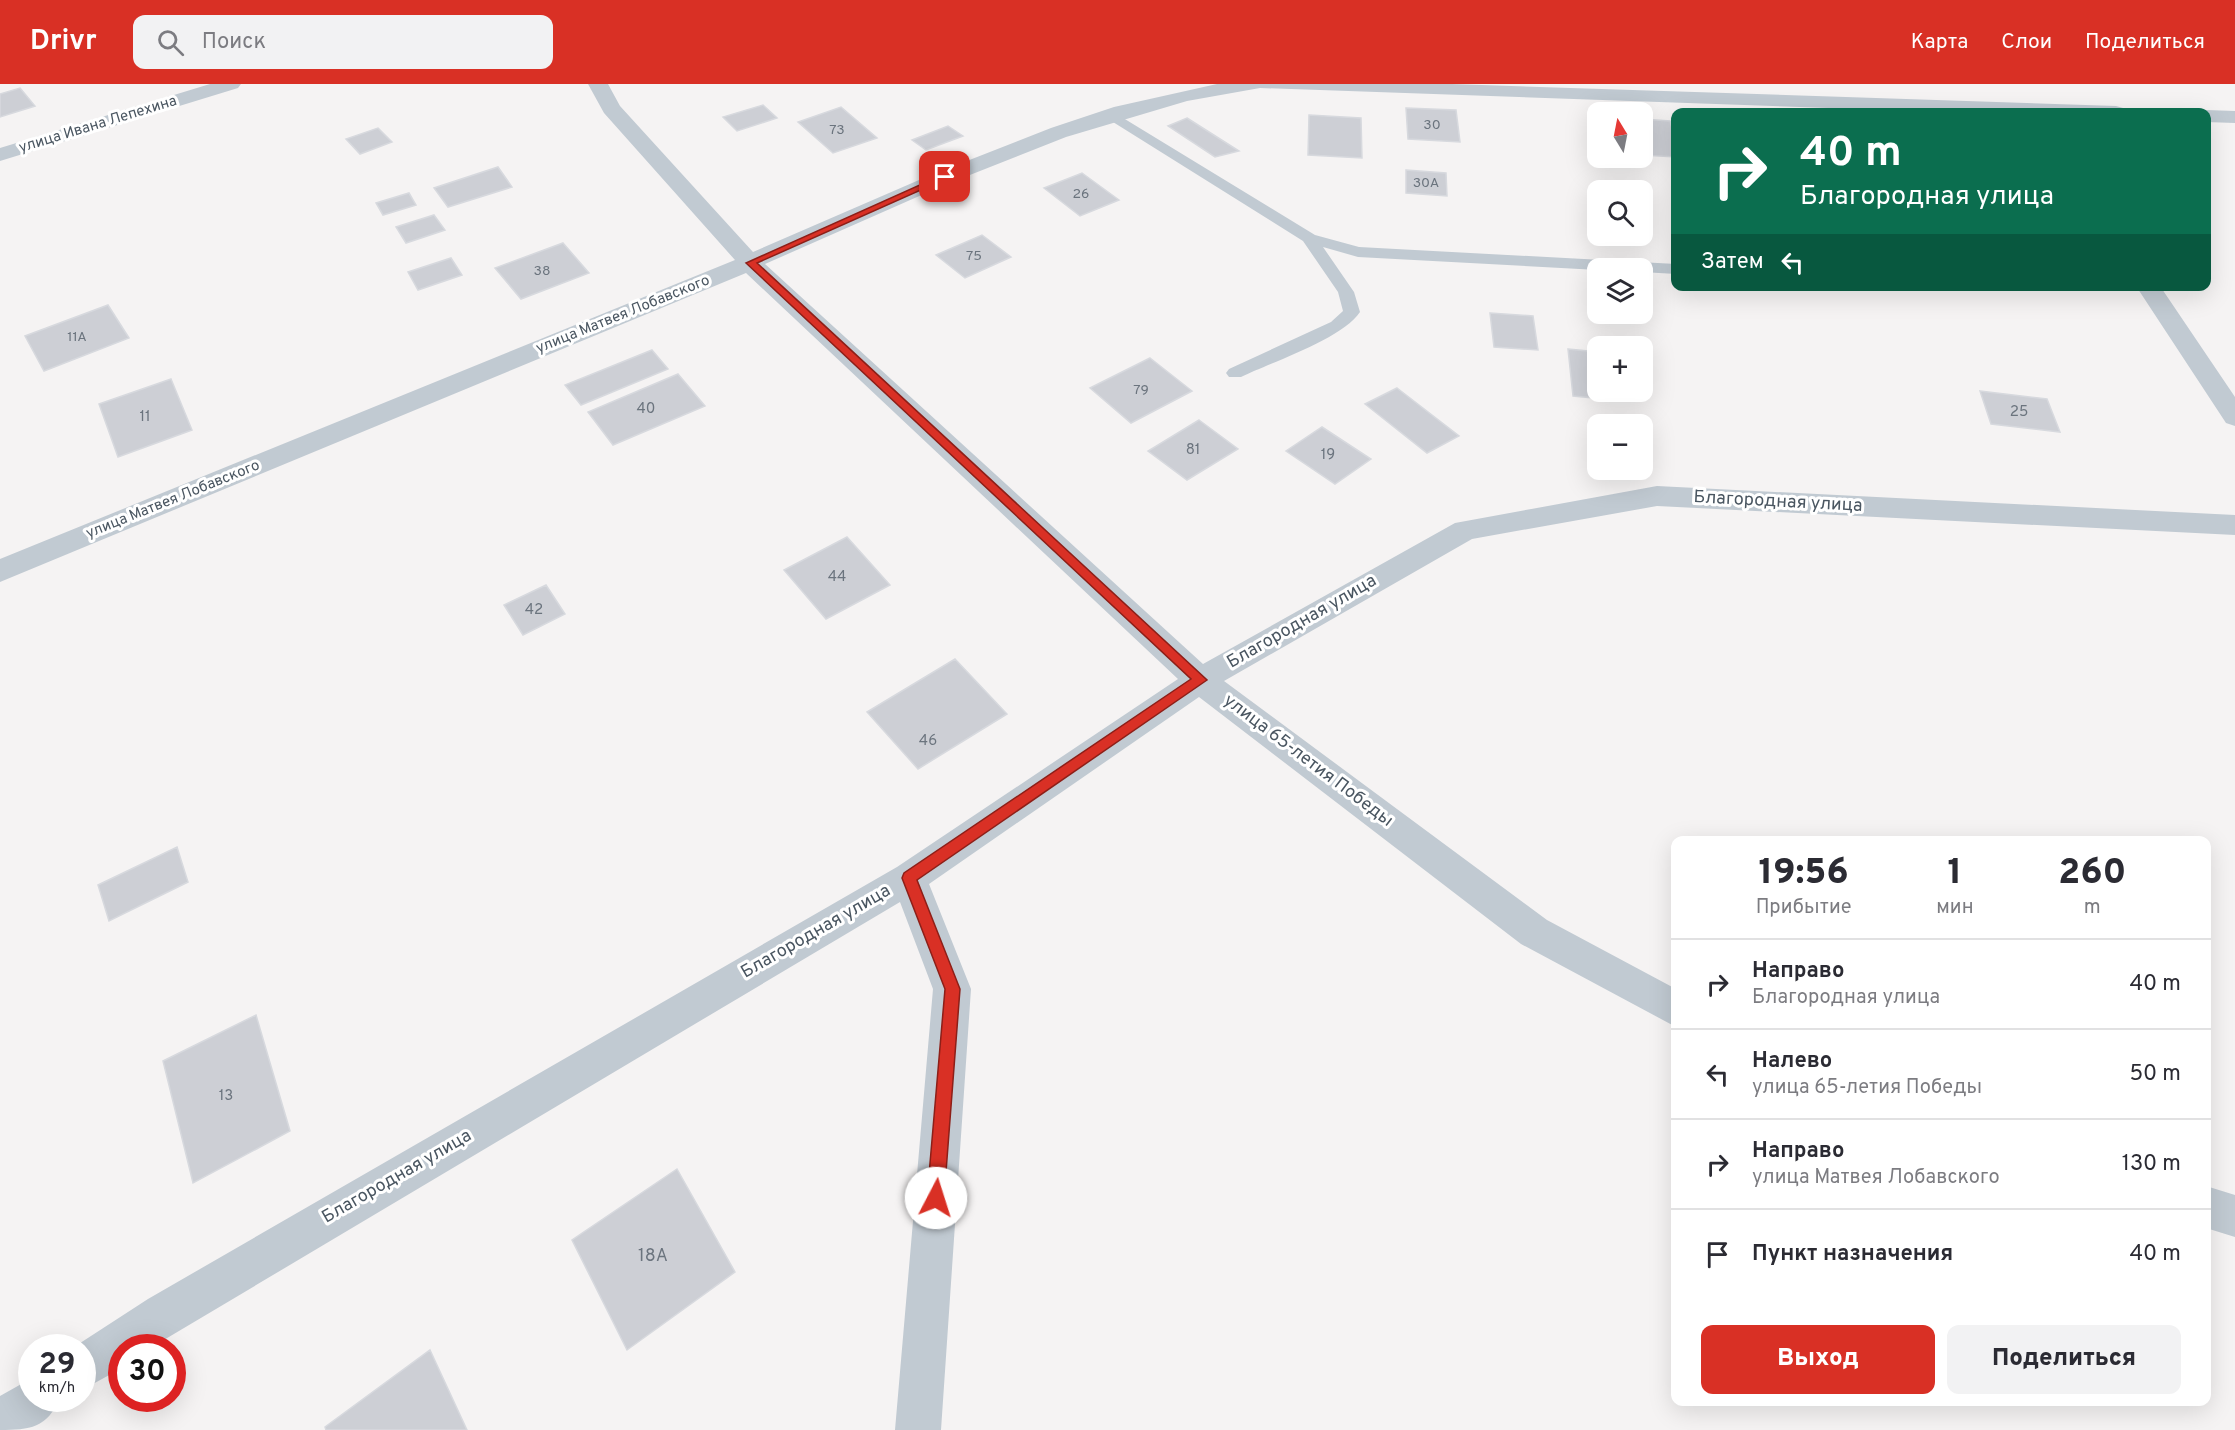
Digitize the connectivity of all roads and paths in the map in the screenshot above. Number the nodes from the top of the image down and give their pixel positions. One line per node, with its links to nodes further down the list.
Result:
1 (231, 84): 12 (street, улица Ивана Лепехина)
2 (598, 84): 14 (street, улица 65-летия Победы)
3 (1252, 84): 5 (street, улица Матвея Лобавского)
4 (1267, 84): 6 (street)
5 (1202, 87): 9 (street, улица Матвея Лобавского)
6 (1476, 87): 7 (street)
7 (2026, 104): 8 (street)
8 (2070, 108)
9 (1110, 114): 13 (lane); 14 (street, улица Матвея Лобавского)
10 (2211, 116): 11 (street)
11 (2235, 117)
12 (0, 155)
13 (1309, 238): 15 (lane); 17 (lane)
14 (750, 263): 20 (street, улица Матвея Лобавского); 21 (street, улица 65-летия Победы)
15 (1671, 269)
16 (2151, 291): 18 (street)
17 (1235, 373)
18 (2235, 417)
19 (2235, 525): 21 (street, Благородная улица)
20 (0, 571)
21 (1200, 680): 22 (street, Благородная улица); 23 (street, улица 65-летия Победы)
22 (909, 878): 26 (street, Благородная улица); 29 (street)
23 (1671, 1006)
24 (2211, 1209): 25 (street)
25 (2235, 1216)
26 (96, 1359)
27 (18, 1411): 28 (street)
28 (0, 1423)
29 (918, 1430)

